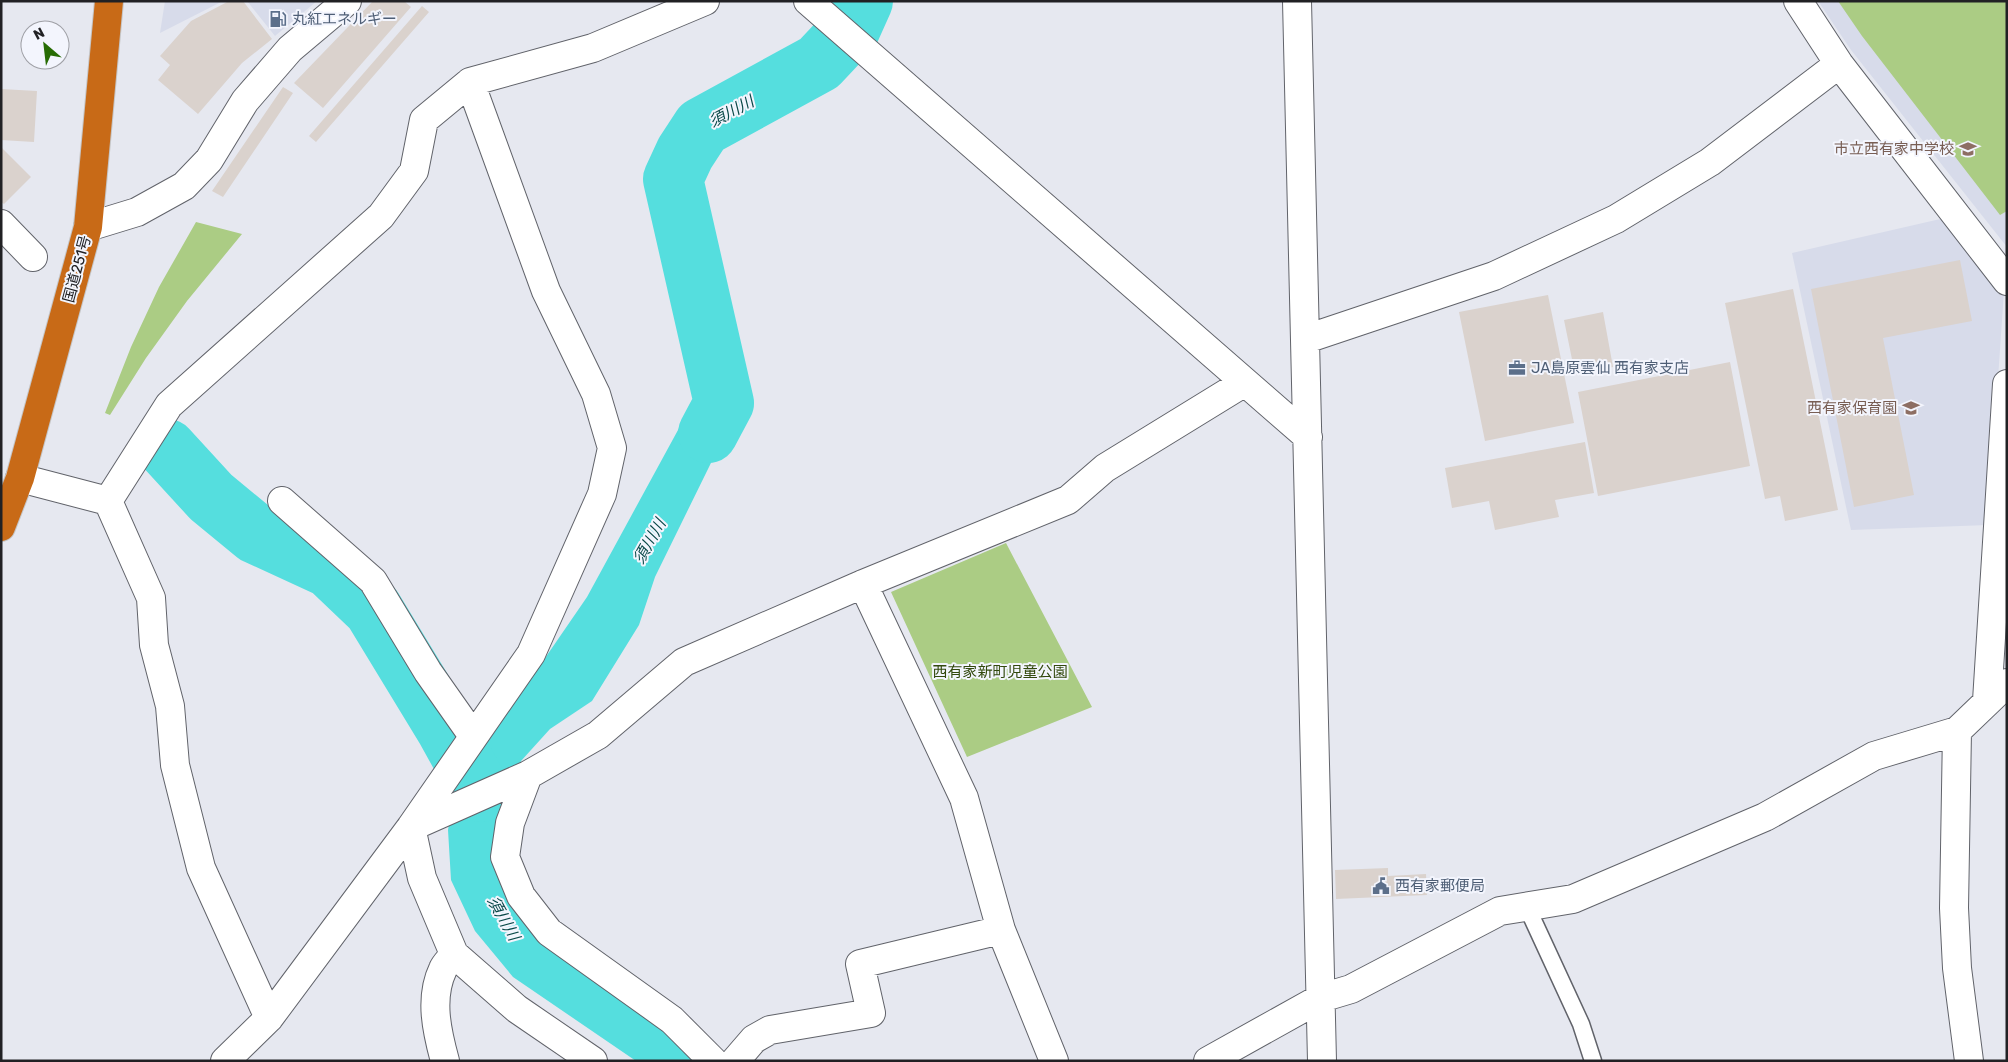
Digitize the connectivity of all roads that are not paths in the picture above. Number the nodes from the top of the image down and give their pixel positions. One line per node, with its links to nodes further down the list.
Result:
1 (109, 1): 10 (highway, 国道251号)
2 (347, 1): 10 (street)
3 (705, 1): 8 (street)
4 (808, 1): 14 (street)
5 (1298, 1): 13 (street)
6 (1798, 1): 7 (street)
7 (1839, 64): 12 (street); 13 (street)
8 (470, 82): 18 (street); 25 (street)
9 (1, 224): 11 (street)
10 (88, 227): 17 (highway, 国道251号)
11 (33, 257)
12 (2007, 282)
13 (1306, 339): 16 (street)
14 (1245, 382): 16 (street); 21 (street)
15 (2007, 384): 23 (street)
16 (1308, 437): 31 (street)
17 (20, 478): 18 (street); 20 (highway, 国道251号)
18 (108, 501): 32 (street)
19 (282, 501): 25 (street)
20 (1, 527)
21 (863, 584): 26 (street); 29 (street)
22 (2007, 683): 23 (street)
23 (1987, 701): 24 (street)
24 (1957, 731): 28 (street); 42 (street)
25 (463, 750): 27 (street)
26 (523, 777): 27 (street); 36 (street)
27 (411, 827): 30 (street); 32 (street)
28 (1528, 907): 31 (street); 41 (lane)
29 (1001, 930): 37 (street); 38 (street)
30 (454, 954): 34 (street); 35 (street)
31 (1321, 998): 39 (street); 40 (street)
32 (269, 1018): 33 (street)
33 (225, 1061)
34 (445, 1061)
35 (593, 1061)
36 (713, 1061)
37 (735, 1061)
38 (1054, 1061)
39 (1208, 1061)
40 (1322, 1061)
41 (1593, 1061)
42 (1969, 1061)

